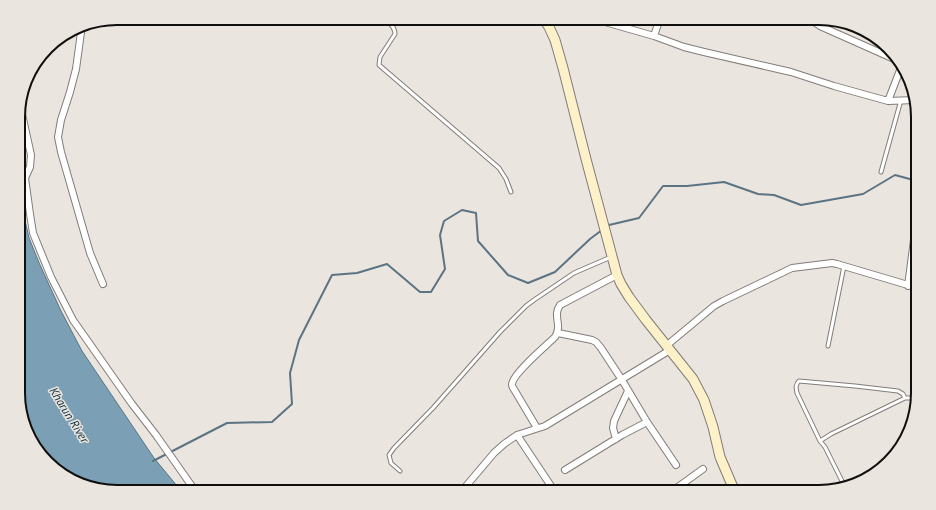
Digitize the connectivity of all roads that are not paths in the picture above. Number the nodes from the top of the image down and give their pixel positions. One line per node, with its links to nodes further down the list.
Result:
1 (392, 25): 17 (lane)
2 (548, 25): 18 (street)
3 (625, 25): 7 (street)
4 (658, 25): 7 (street)
5 (818, 25): 8 (street)
6 (81, 32): 22 (street)
7 (654, 36): 12 (street)
8 (890, 58)
9 (899, 72): 12 (street)
10 (901, 100): 11 (street); 12 (street); 14 (lane)
11 (909, 100)
12 (888, 101)
13 (25, 128): 15 (street)
14 (881, 172)
15 (25, 178)
16 (25, 178): 42 (street)
17 (511, 192)
18 (612, 257): 21 (street); 39 (lane)
19 (911, 260): 23 (street)
20 (844, 266): 23 (street); 26 (lane); 27 (street)
21 (617, 275): 25 (street); 27 (street)
22 (103, 284)
23 (908, 286): 24 (street)
24 (911, 287)
25 (558, 333): 28 (street); 33 (street)
26 (828, 346)
27 (668, 348): 28 (street); 46 (street)
28 (622, 380): 29 (street); 33 (street)
29 (628, 391): 32 (street); 35 (street)
30 (905, 398): 31 (lane); 36 (lane); 36 (lane)
31 (911, 398)
32 (647, 422): 35 (street); 37 (street)
33 (537, 428): 34 (street)
34 (517, 435): 43 (street); 44 (street)
35 (616, 439): 40 (street)
36 (820, 441): 41 (lane)
37 (676, 465)
38 (703, 468): 45 (street)
39 (400, 470)
40 (565, 470)
41 (842, 482)
42 (191, 485)
43 (467, 485)
44 (550, 485)
45 (680, 485)
46 (732, 485)

